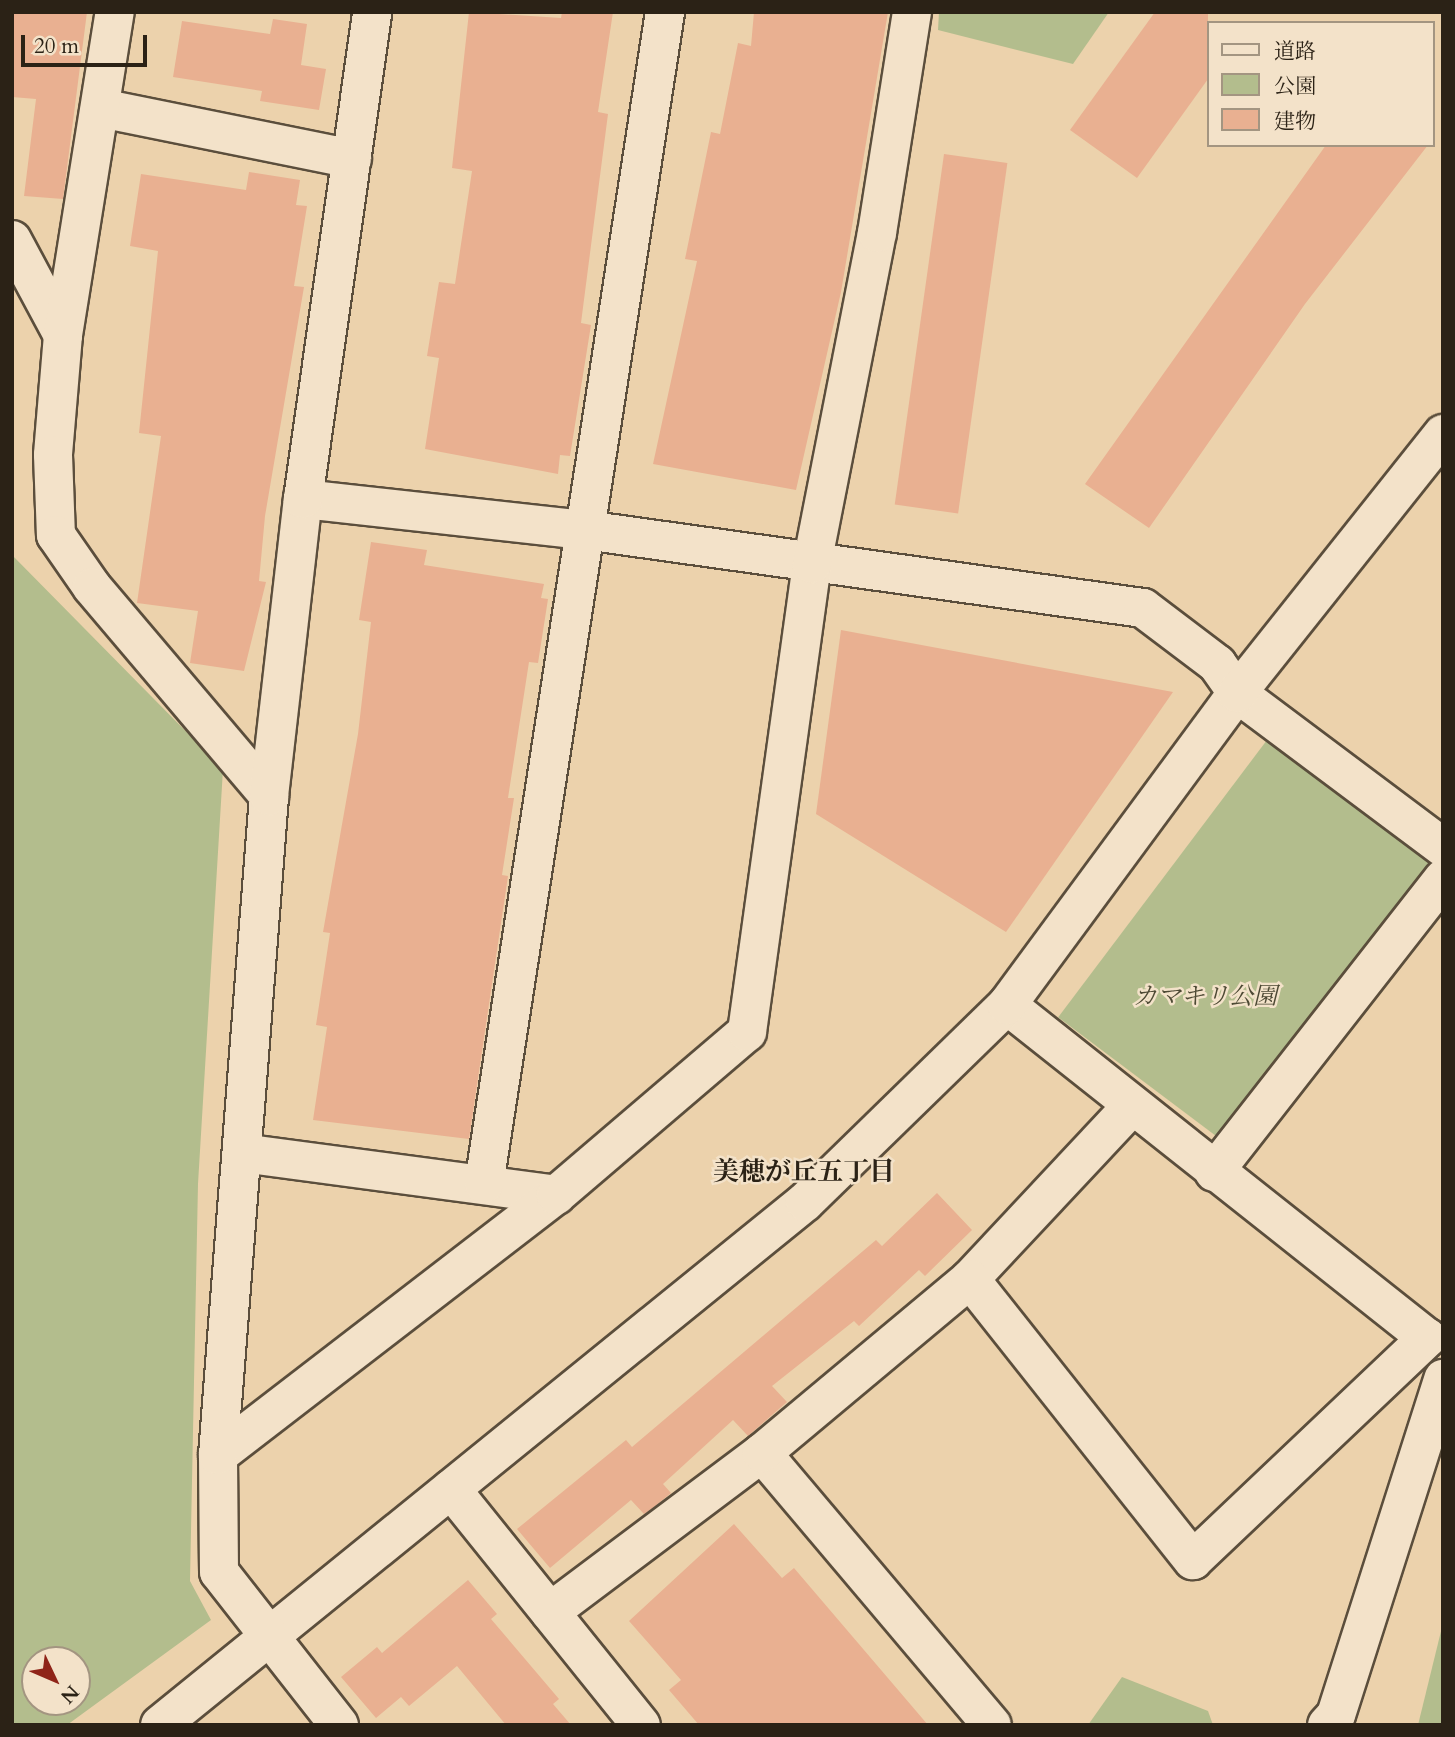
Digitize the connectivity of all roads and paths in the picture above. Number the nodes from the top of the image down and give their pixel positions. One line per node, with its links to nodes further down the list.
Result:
1 (116, 12): 5 (street)
2 (372, 12): 6 (street)
3 (665, 12): 11 (street)
4 (912, 12): 12 (street)
5 (100, 108): 6 (street); 8 (street)
6 (352, 159): 10 (street)
7 (12, 240): 8 (street)
8 (63, 335): 14 (street)
9 (1443, 434): 13 (street)
10 (303, 499): 11 (street); 14 (street)
11 (584, 530): 12 (street); 21 (street)
12 (812, 564): 13 (street); 22 (street)
13 (1237, 693): 15 (street); 17 (street)
14 (269, 796): 19 (street)
15 (1443, 847)
16 (1443, 879): 20 (street)
17 (1007, 1005): 18 (street); 28 (street)
18 (1130, 1108): 20 (street); 23 (street)
19 (242, 1153): 21 (street); 27 (street)
20 (1214, 1172): 24 (street)
21 (484, 1184): 22 (street)
22 (556, 1195): 27 (street)
23 (970, 1279): 24 (street); 26 (street)
24 (1435, 1327): 25 (street)
25 (1443, 1378): 35 (street)
26 (762, 1452): 29 (street); 34 (street)
27 (218, 1455): 30 (street)
28 (451, 1489): 29 (street); 30 (street)
29 (550, 1612): 33 (street)
30 (270, 1637): 31 (street); 32 (street)
31 (160, 1725)
32 (339, 1725)
33 (641, 1725)
34 (992, 1725)
35 (1327, 1725)

